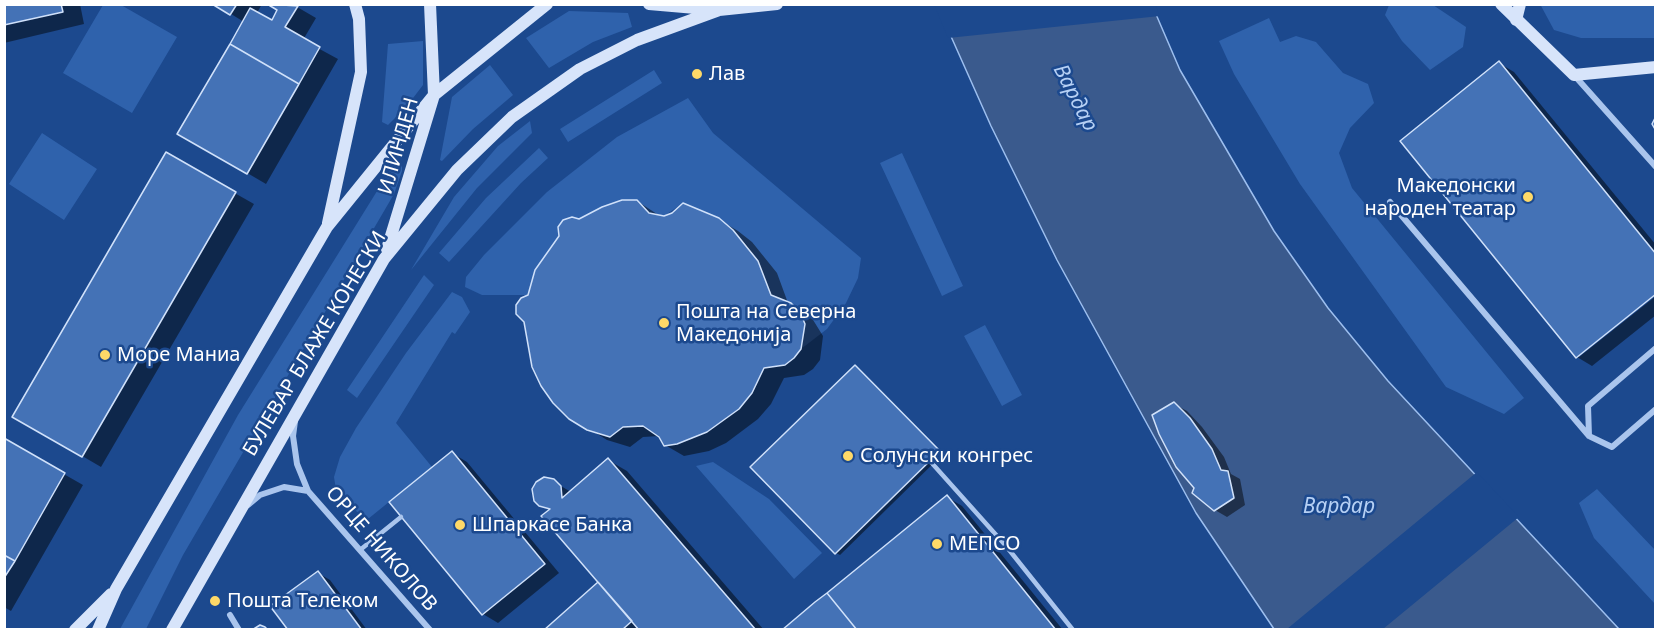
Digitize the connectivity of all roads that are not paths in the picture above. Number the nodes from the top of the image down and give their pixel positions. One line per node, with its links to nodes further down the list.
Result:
1 (356, 4): 15 (street)
2 (430, 4): 12 (street, ИЛИНДЕН)
3 (547, 4): 12 (street)
4 (649, 4): 8 (street)
5 (777, 4): 8 (street)
6 (1501, 4): 9 (street)
7 (1520, 4): 9 (street)
8 (718, 10): 16 (street, БУЛЕВАР БЛАЖЕ КОНЕСКИ)
9 (1516, 20): 11 (street)
10 (1656, 67): 11 (street)
11 (1574, 75): 13 (street)
12 (434, 95): 15 (street); 16 (street, ИЛИНДЕН)
13 (1656, 167)
14 (1390, 202): 20 (street)
15 (327, 227): 26 (street)
16 (384, 259): 18 (street, БУЛЕВАР БЛАЖЕ КОНЕСКИ)
17 (1656, 348): 20 (street)
18 (298, 407): 22 (street, ОРЦЕ НИКОЛОВ); 23 (street, БУЛЕВАР БЛАЖЕ КОНЕСКИ)
19 (1656, 409): 20 (street)
20 (1589, 436)
21 (930, 461): 33 (lane)
22 (308, 491): 23 (street, ОРЦЕ НИКОЛОВ); 25 (street, ОРЦЕ НИКОЛОВ)
23 (236, 515): 30 (street, БУЛЕВАР БЛАЖЕ КОНЕСКИ)
24 (400, 517): 25 (lane)
25 (360, 550): 32 (street, ОРЦЕ НИКОЛОВ)
26 (116, 589): 28 (street); 29 (street)
27 (230, 615): 31 (street)
28 (75, 630)
29 (98, 630)
30 (172, 630)
31 (238, 630)
32 (430, 630)
33 (1073, 630)

